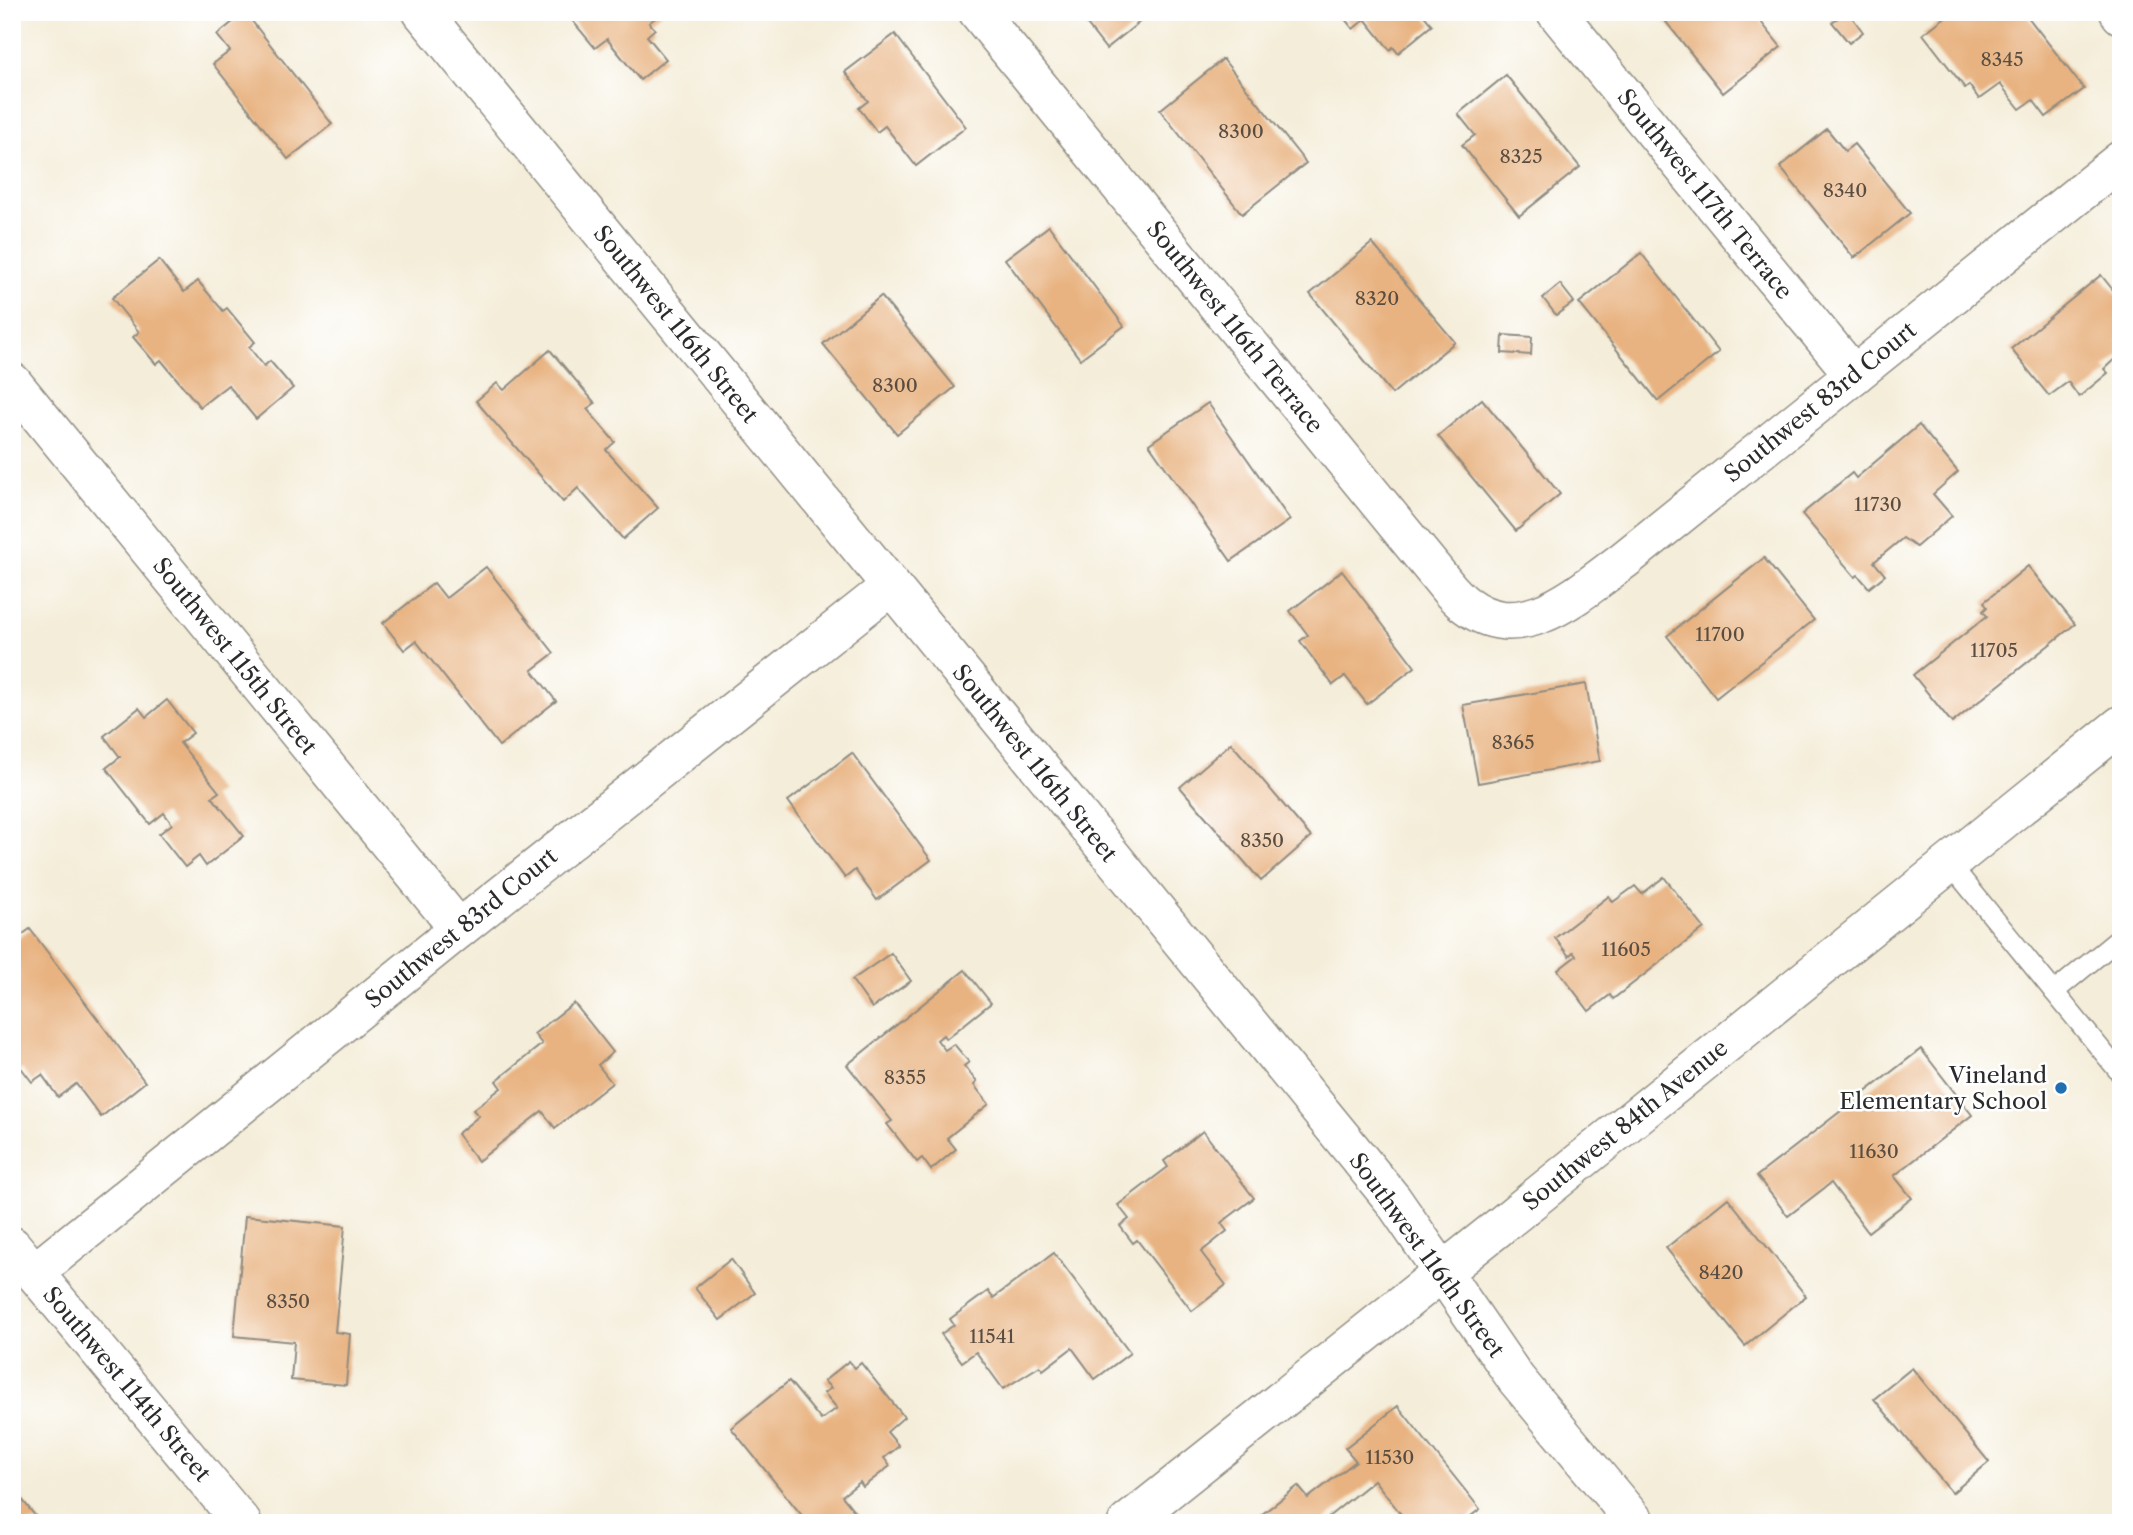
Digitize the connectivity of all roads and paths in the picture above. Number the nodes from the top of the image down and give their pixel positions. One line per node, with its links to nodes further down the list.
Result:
1 (422, 12): 7 (street, Southwest 116th Street)
2 (978, 12): 8 (street, Southwest 116th Terrace)
3 (1556, 12): 5 (street, Southwest 117th Terrace)
4 (2121, 160): 5 (street, Southwest 83rd Court)
5 (1854, 375): 8 (street, Southwest 83rd Court)
6 (12, 382): 11 (street, Southwest 115th Street)
7 (891, 586): 11 (street, Southwest 83rd Court); 16 (street, Southwest 116th Street)
8 (1507, 621)
9 (2121, 725): 10 (street, Southwest 84th Avenue)
10 (1950, 863): 13 (lane); 16 (street, Southwest 84th Avenue)
11 (458, 929): 15 (street, Southwest 83rd Court)
12 (2121, 937): 13 (lane)
13 (2054, 992): 14 (lane)
14 (2121, 1074)
15 (23, 1259): 17 (street, Southwest 114th Street)
16 (1442, 1272): 18 (street, Southwest 84th Avenue); 19 (street, Southwest 116th Street)
17 (242, 1523)
18 (1127, 1523)
19 (1636, 1523)

